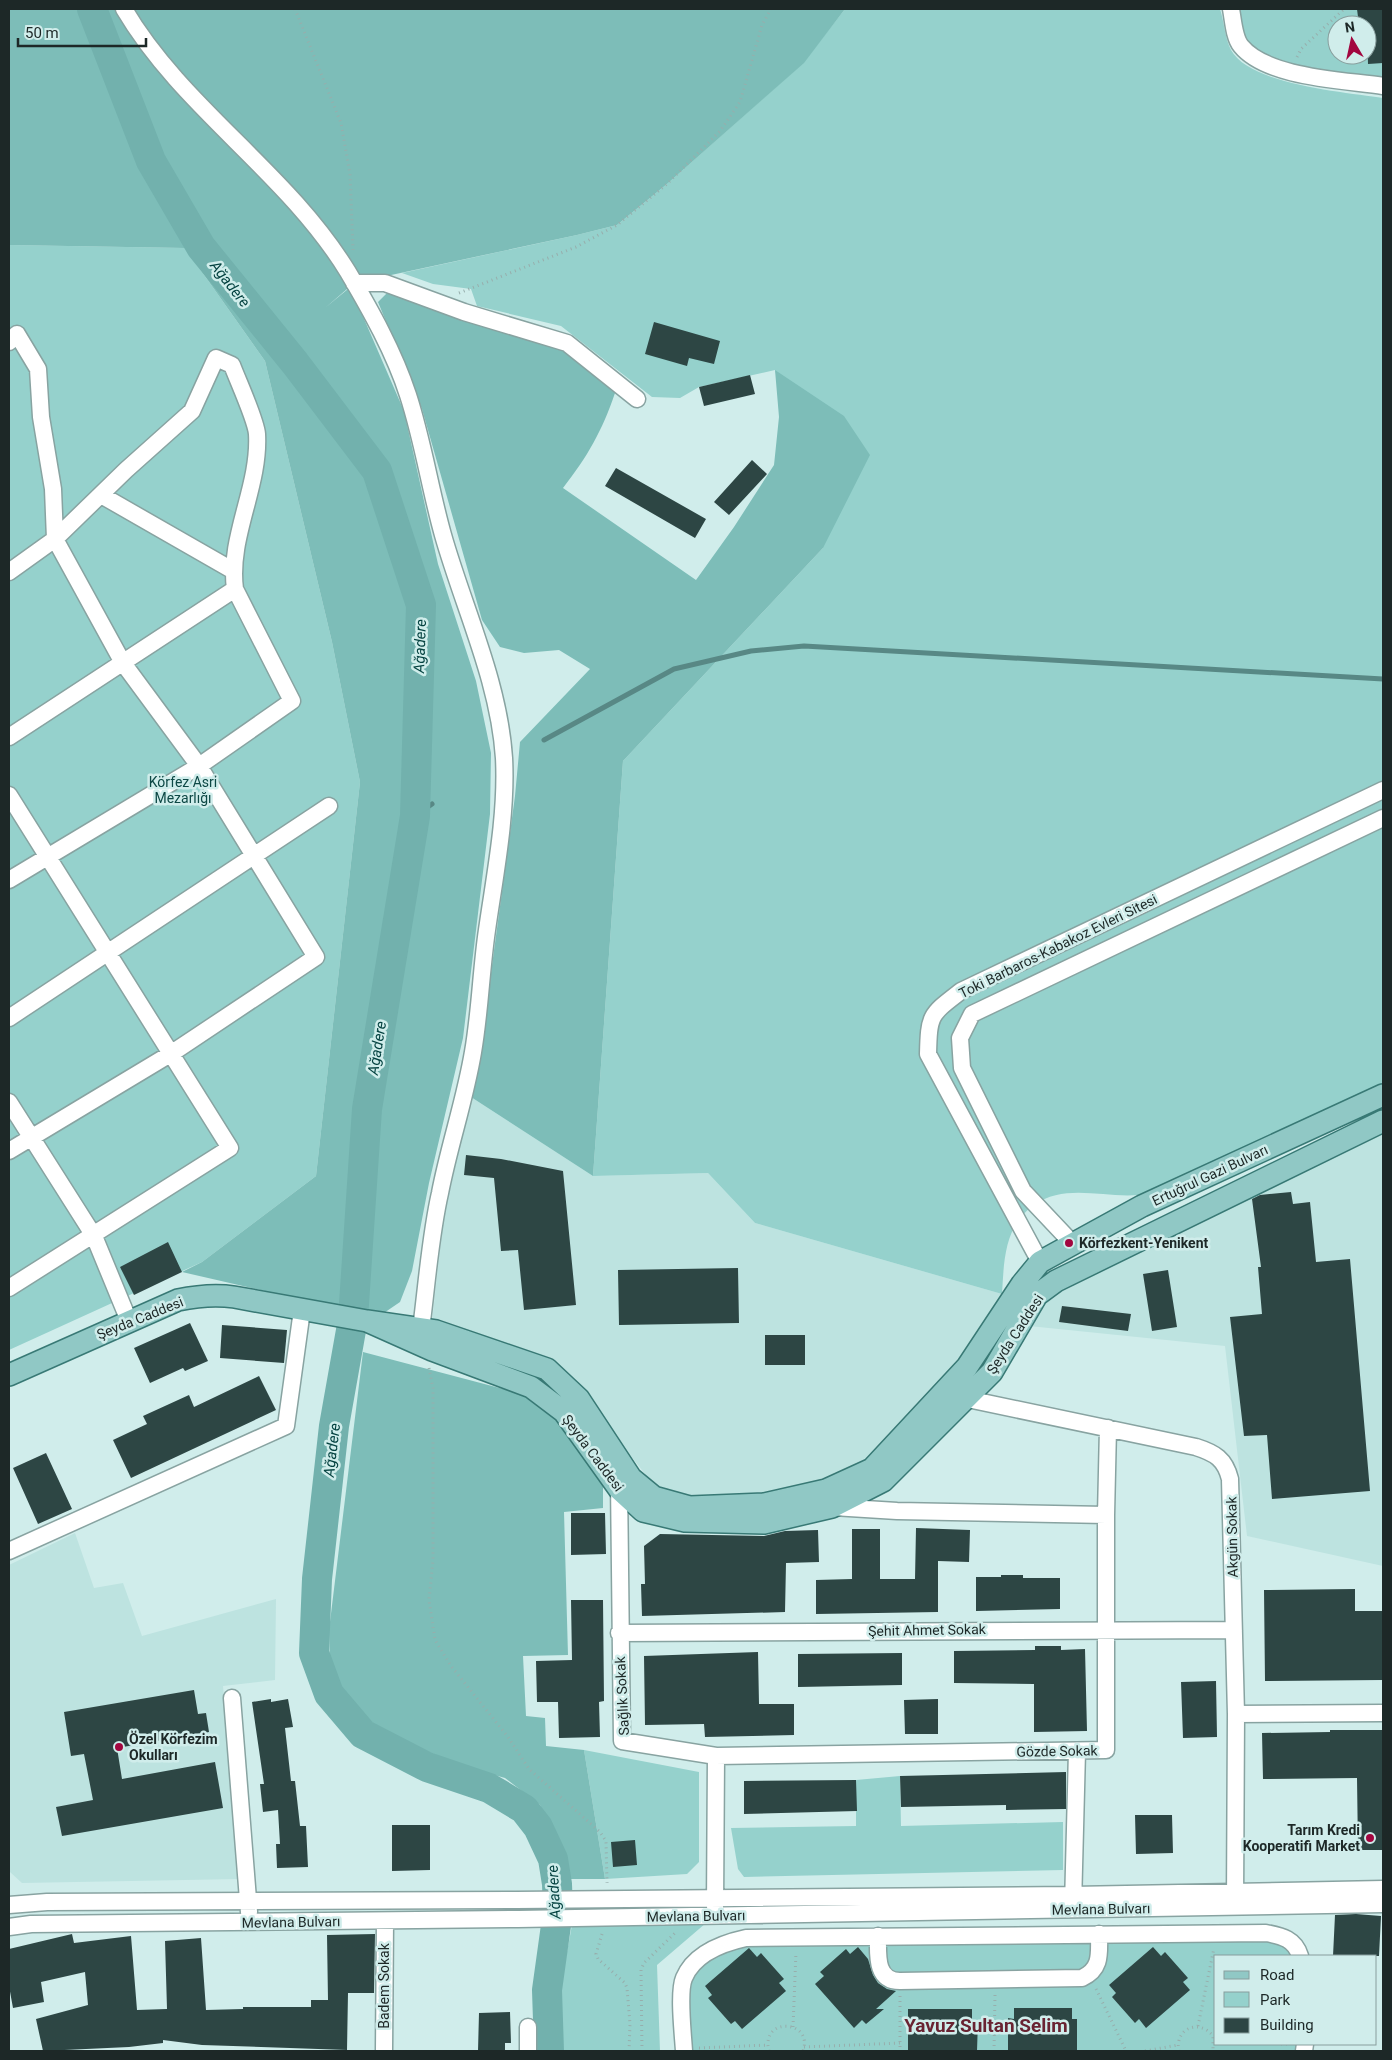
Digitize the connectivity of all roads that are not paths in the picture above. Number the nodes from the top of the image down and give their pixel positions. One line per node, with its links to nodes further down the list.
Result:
1 (124, 9): 4 (street)
2 (1231, 9): 3 (street)
3 (1383, 86)
4 (354, 283): 6 (street); 37 (street)
5 (9, 342): 8 (street)
6 (637, 398)
7 (101, 495): 8 (street); 9 (street); 9 (street)
8 (56, 539): 10 (street); 12 (street)
9 (232, 570): 11 (street)
10 (9, 572)
11 (235, 589): 12 (street); 14 (street)
12 (123, 662): 13 (street); 14 (street)
13 (9, 737)
14 (199, 766): 19 (street); 20 (street)
15 (1383, 790): 32 (street, Toki Barbaros-Kabakoz Evleri Sitesi)
16 (9, 795): 20 (street)
17 (328, 806): 19 (street)
18 (1383, 818): 31 (street, Toki Barbaros-Kabakoz Evleri Sitesi)
19 (253, 854): 22 (street); 24 (street)
20 (49, 856): 21 (street); 22 (street)
21 (9, 880)
22 (109, 953): 23 (street); 24 (street)
23 (9, 1018)
24 (172, 1053): 28 (street); 30 (street)
25 (1383, 1095): 31 (main road, Ertuğrul Gazi Bulvarı)
26 (9, 1102): 28 (street)
27 (1383, 1121): 33 (main road, Ertuğrul Gazi Bulvarı)
28 (31, 1137): 29 (street); 30 (street)
29 (9, 1152)
30 (94, 1236): 34 (street); 36 (street)
31 (1073, 1244): 32 (main road, Ertuğrul Gazi Bulvarı)
32 (1040, 1262): 39 (main road, Şeyda Caddesi)
33 (1088, 1266): 40 (main road, Şeyda Caddesi)
34 (9, 1288)
35 (302, 1310): 36 (main road, Şeyda Caddesi); 37 (main road, Şeyda Caddesi); 46 (street)
36 (129, 1321): 38 (main road, Şeyda Caddesi)
37 (425, 1341): 42 (main road, Şeyda Caddesi); 43 (main road, Şeyda Caddesi)
38 (9, 1374)
39 (941, 1394): 40 (street, Akgün Sokak); 44 (main road, Şeyda Caddesi)
40 (967, 1398): 41 (street, Akgün Sokak); 44 (main road, Şeyda Caddesi)
41 (1108, 1428): 45 (street, Gözde Sokak); 48 (street, Akgün Sokak)
42 (618, 1458): 43 (street, Sağlık Sokak); 44 (main road, Şeyda Caddesi)
43 (619, 1489): 44 (main road, Şeyda Caddesi); 49 (street, Sağlık Sokak)
44 (829, 1498): 45 (street)
45 (1106, 1515): 47 (street, Gözde Sokak)
46 (9, 1551)
47 (1106, 1629): 48 (street, Şehit Ahmet Sokak); 49 (street, Şehit Ahmet Sokak); 53 (street, Gözde Sokak)
48 (1234, 1630): 52 (street, Akgün Sokak)
49 (620, 1633): 54 (street, Sağlık Sokak)
50 (232, 1698): 58 (street)
51 (1383, 1713): 52 (street)
52 (1236, 1714): 57 (street, Akgün Sokak)
53 (1076, 1751): 54 (street, Gözde Sokak); 59 (street)
54 (716, 1756): 56 (street)
55 (1383, 1889): 57 (street, Mevlana Bulvarı)
56 (714, 1897): 58 (street, Mevlana Bulvarı); 59 (street, Mevlana Bulvarı); 62 (street)
57 (1235, 1899): 59 (street, Mevlana Bulvarı); 60 (street, Mevlana Bulvarı)
58 (248, 1901): 61 (street, Mevlana Bulvarı); 64 (street)
59 (1073, 1902): 62 (street, Mevlana Bulvarı)
60 (1383, 1904)
61 (9, 1905)
62 (715, 1915): 63 (street, Mevlana Bulvarı)
63 (385, 1921): 64 (street, Mevlana Bulvarı); 71 (street, Badem Sokak)
64 (249, 1922): 65 (street, Mevlana Bulvarı)
65 (9, 1927)
66 (1099, 1934): 67 (street); 67 (street); 68 (street)
67 (878, 1936): 70 (street)
68 (1299, 1955)
69 (528, 2027): 72 (street)
70 (684, 2050)
71 (384, 2051)
72 (528, 2051)

